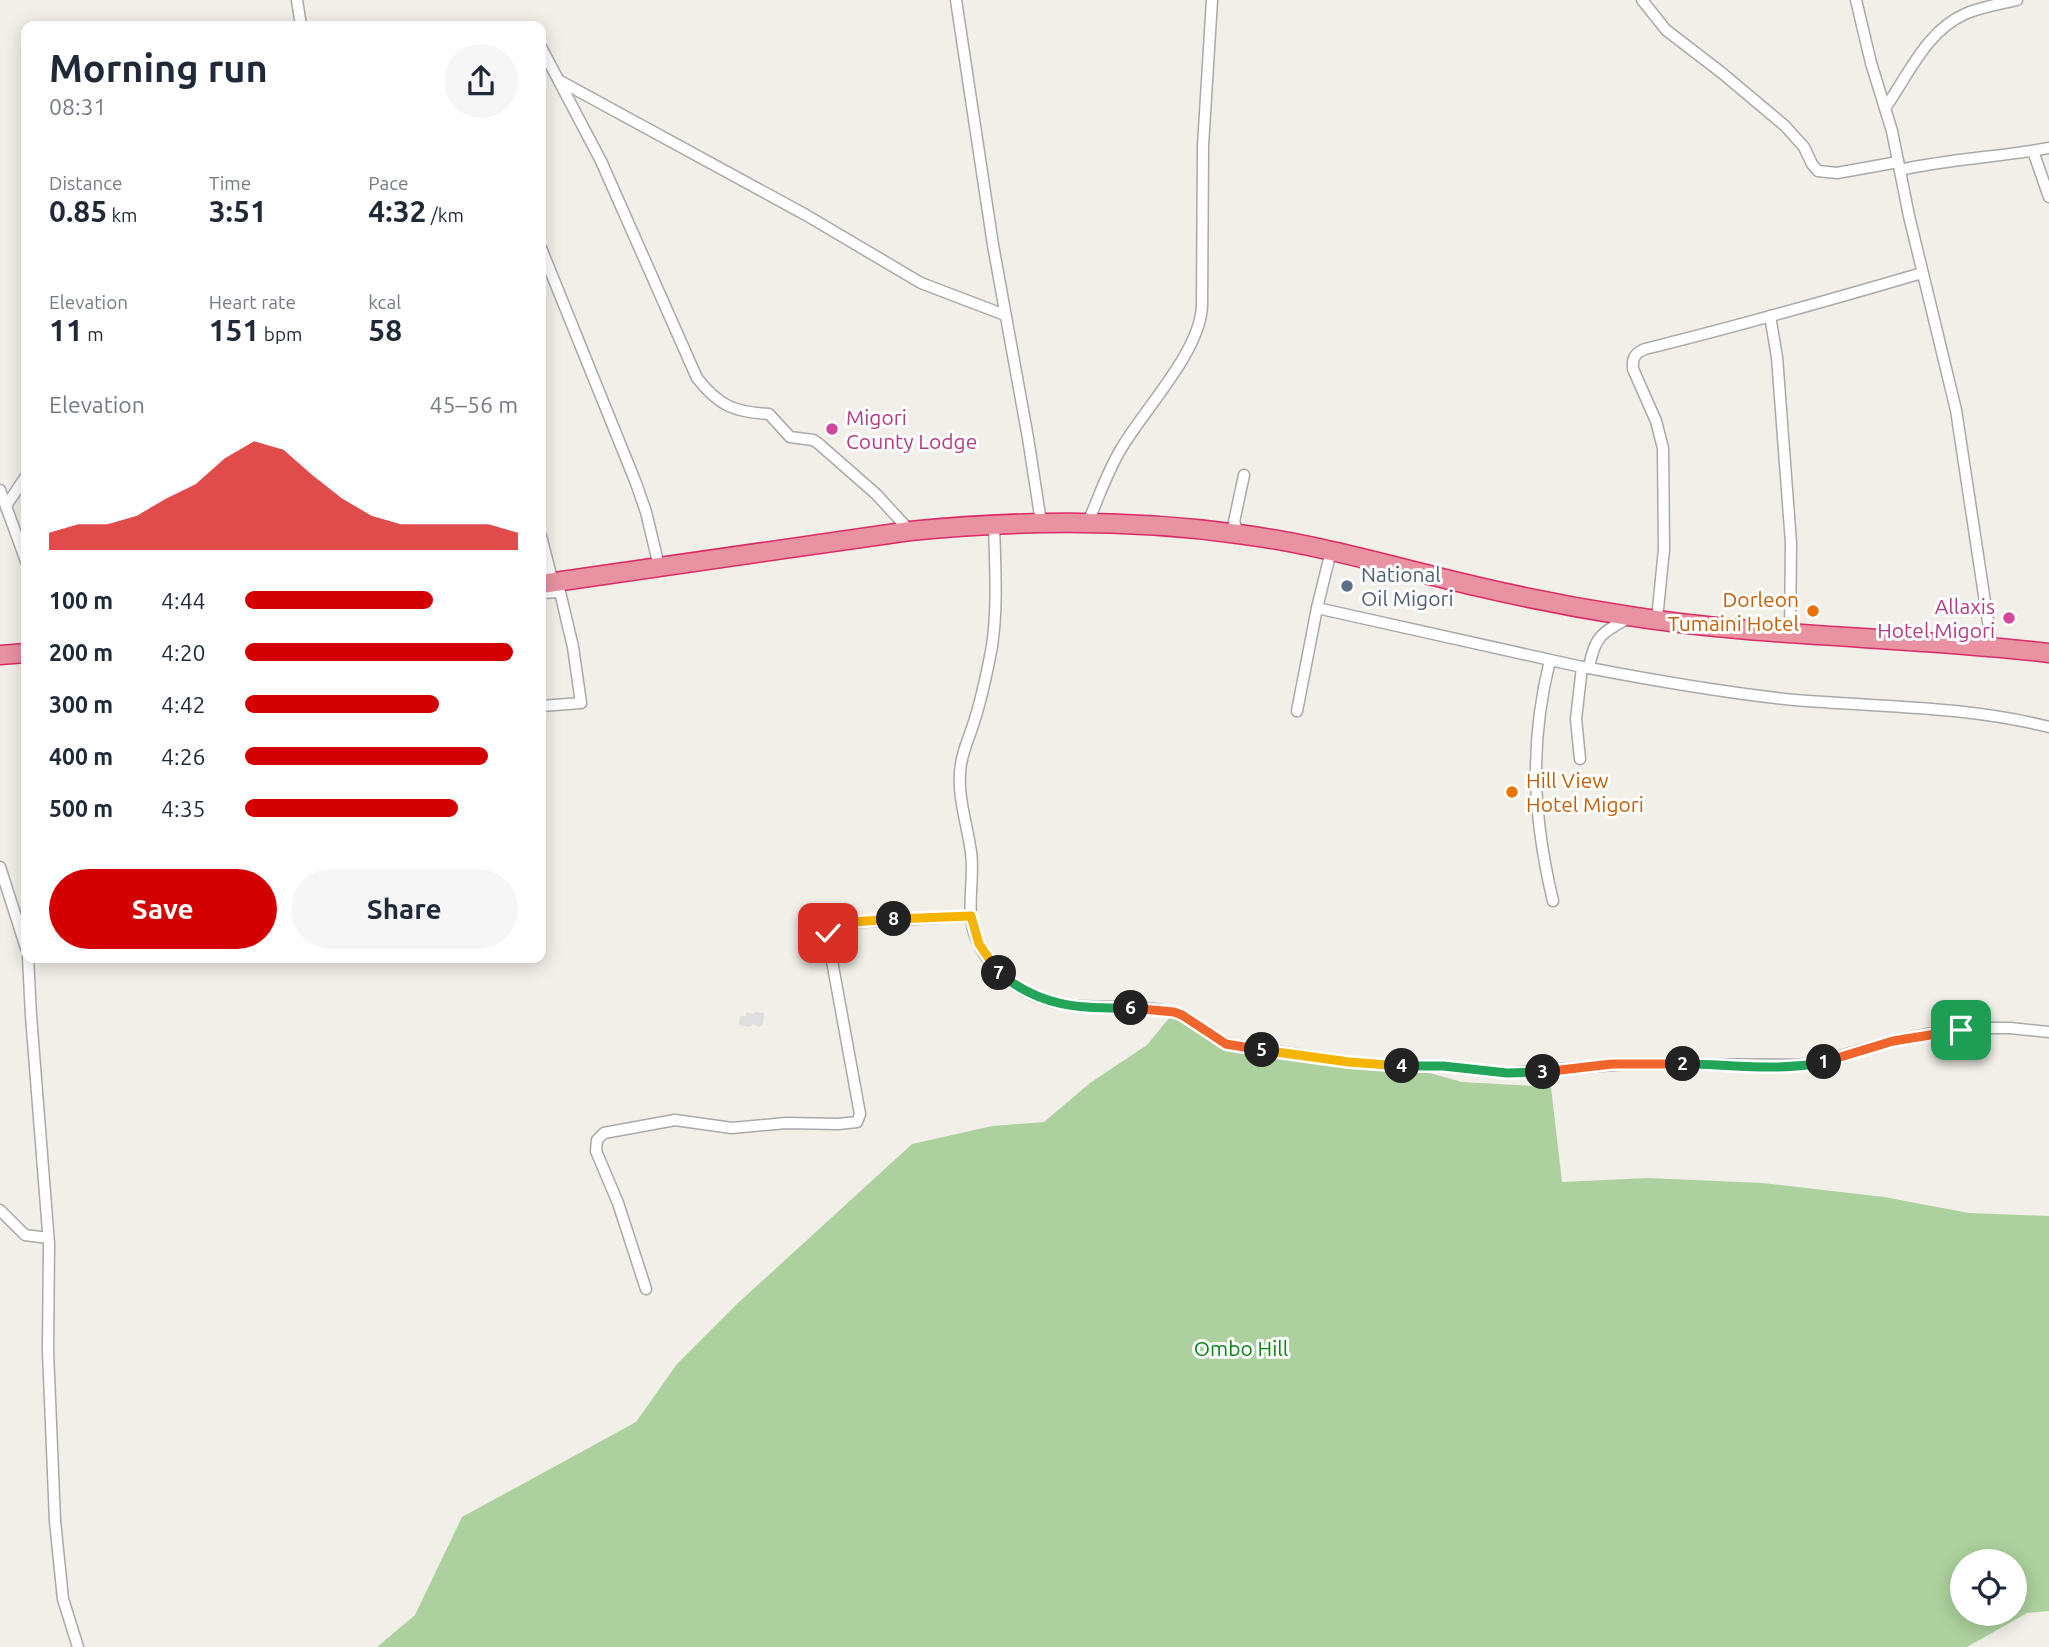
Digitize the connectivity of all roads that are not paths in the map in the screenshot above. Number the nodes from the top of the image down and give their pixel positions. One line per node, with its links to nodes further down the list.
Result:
1 (297, 0): 7 (street)
2 (956, 0): 17 (street)
3 (1212, 0): 24 (street)
4 (1642, 0): 13 (street)
5 (1856, 0): 10 (street)
6 (2017, 0): 10 (street)
7 (299, 21)
8 (546, 57): 9 (street)
9 (558, 80): 17 (street); 26 (street)
10 (1885, 108): 13 (street)
11 (2049, 148): 12 (street)
12 (2033, 151): 13 (street); 14 (street)
13 (1899, 166): 16 (street)
14 (2049, 197)
15 (546, 260): 30 (street)
16 (1922, 273): 18 (street); 37 (street)
17 (1005, 314): 23 (street)
18 (1770, 316): 35 (street); 36 (street)
19 (1244, 475): 27 (street)
20 (21, 484): 22 (street)
21 (0, 490): 22 (street)
22 (6, 506): 28 (street)
23 (1041, 522): 24 (highway); 25 (highway)
24 (1088, 522): 27 (highway)
25 (994, 524): 26 (highway); 49 (street)
26 (909, 531): 30 (highway)
27 (1239, 534): 29 (highway)
28 (21, 547)
29 (1331, 551): 33 (street); 34 (highway)
30 (659, 566): 31 (highway)
31 (546, 587)
32 (546, 587): 43 (street)
33 (1317, 608): 41 (street); 44 (street)
34 (1632, 616): 35 (highway); 42 (street)
35 (1657, 619): 36 (highway)
36 (1790, 631): 37 (highway)
37 (1992, 648): 39 (highway)
38 (21, 653): 40 (highway)
39 (2049, 653)
40 (0, 655)
41 (1550, 660): 42 (street); 48 (street)
42 (1585, 668): 45 (street); 46 (street)
43 (546, 706)
44 (1297, 711)
45 (2049, 727)
46 (1580, 759)
47 (0, 867): 50 (street)
48 (1553, 901)
49 (971, 916): 52 (street); 55 (street)
50 (21, 932)
51 (29, 963): 54 (street)
52 (2049, 1032)
53 (0, 1210): 54 (street)
54 (48, 1238): 56 (street)
55 (646, 1289)
56 (78, 1647)

